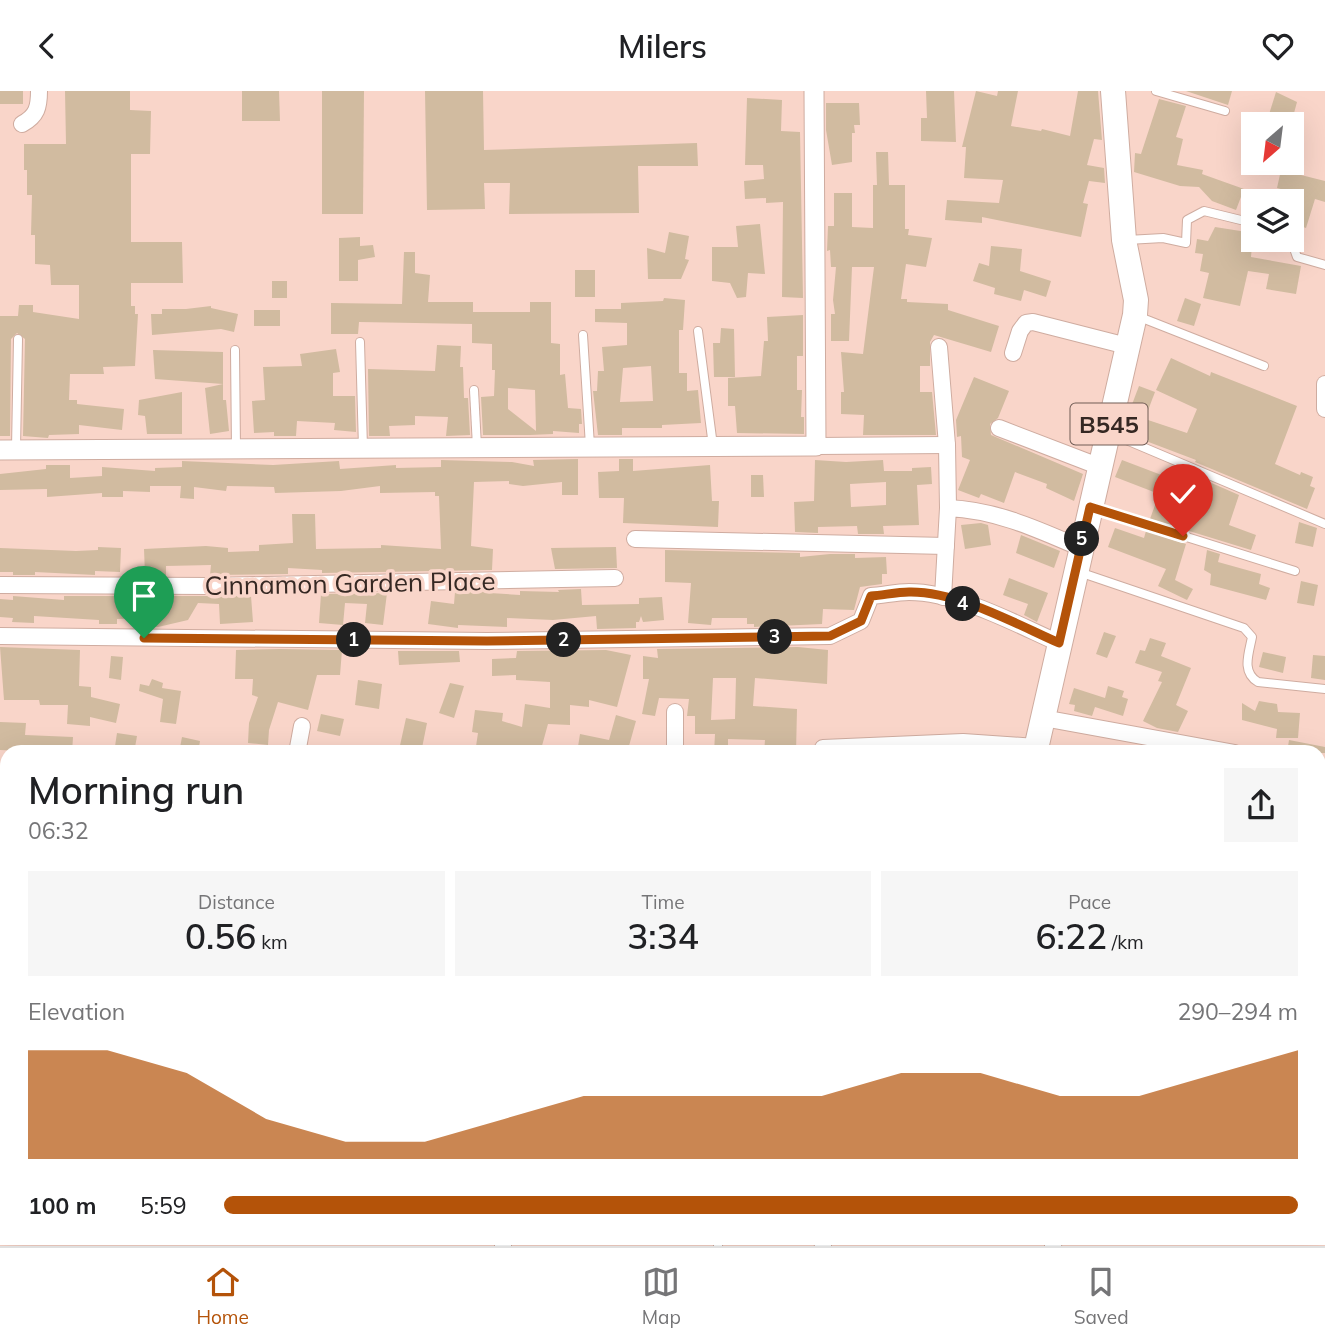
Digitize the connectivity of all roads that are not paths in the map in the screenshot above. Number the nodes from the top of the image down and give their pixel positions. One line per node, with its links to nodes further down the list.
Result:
1 (39, 91): 6 (street)
2 (814, 91): 28 (street)
3 (1113, 91): 8 (main road, B545)
4 (1156, 91): 5 (lane)
5 (1225, 111)
6 (22, 124)
7 (1241, 220): 8 (lane)
8 (1124, 240): 11 (main road, B545)
9 (1296, 252): 10 (lane)
10 (1325, 265)
11 (1135, 315): 16 (main road, B545); 20 (lane)
12 (698, 331): 31 (lane)
13 (583, 335): 27 (lane)
14 (18, 339): 32 (lane)
15 (360, 342): 30 (lane)
16 (1127, 346): 19 (street); 25 (main road, B545)
17 (939, 347): 26 (street)
18 (235, 350): 33 (lane)
19 (1013, 353)
20 (1264, 366)
21 (1325, 384): 23 (street)
22 (474, 390): 29 (lane)
23 (1325, 409)
24 (999, 428): 34 (street)
25 (1107, 432): 34 (main road, B545); 37 (lane)
26 (947, 445): 28 (street); 36 (street)
27 (590, 446): 29 (street); 31 (street)
28 (816, 446): 31 (street)
29 (477, 447): 30 (street)
30 (363, 448): 33 (street)
31 (714, 448)
32 (8, 450): 33 (street)
33 (236, 450)
34 (1098, 466): 35 (main road, B545)
35 (1090, 507): 40 (main road, B545); 41 (lane)
36 (948, 508): 39 (street); 40 (street)
37 (1325, 524)
38 (635, 538): 39 (street)
39 (946, 546): 44 (street)
40 (1079, 559): 46 (main road, B545); 47 (lane)
41 (1294, 571)
42 (615, 578): 43 (street, Cinnamon Garden Place)
43 (0, 585)
44 (943, 597): 45 (street); 46 (street)
45 (0, 636)
46 (1059, 643): 49 (main road, B545)
47 (1325, 689)
48 (675, 712): 52 (street)
49 (1042, 718): 55 (main road, B545); 56 (street)
50 (302, 726): 51 (street)
51 (298, 745)
52 (675, 745)
53 (893, 745): 54 (street)
54 (990, 745)
55 (1036, 745)
56 (1191, 745)

